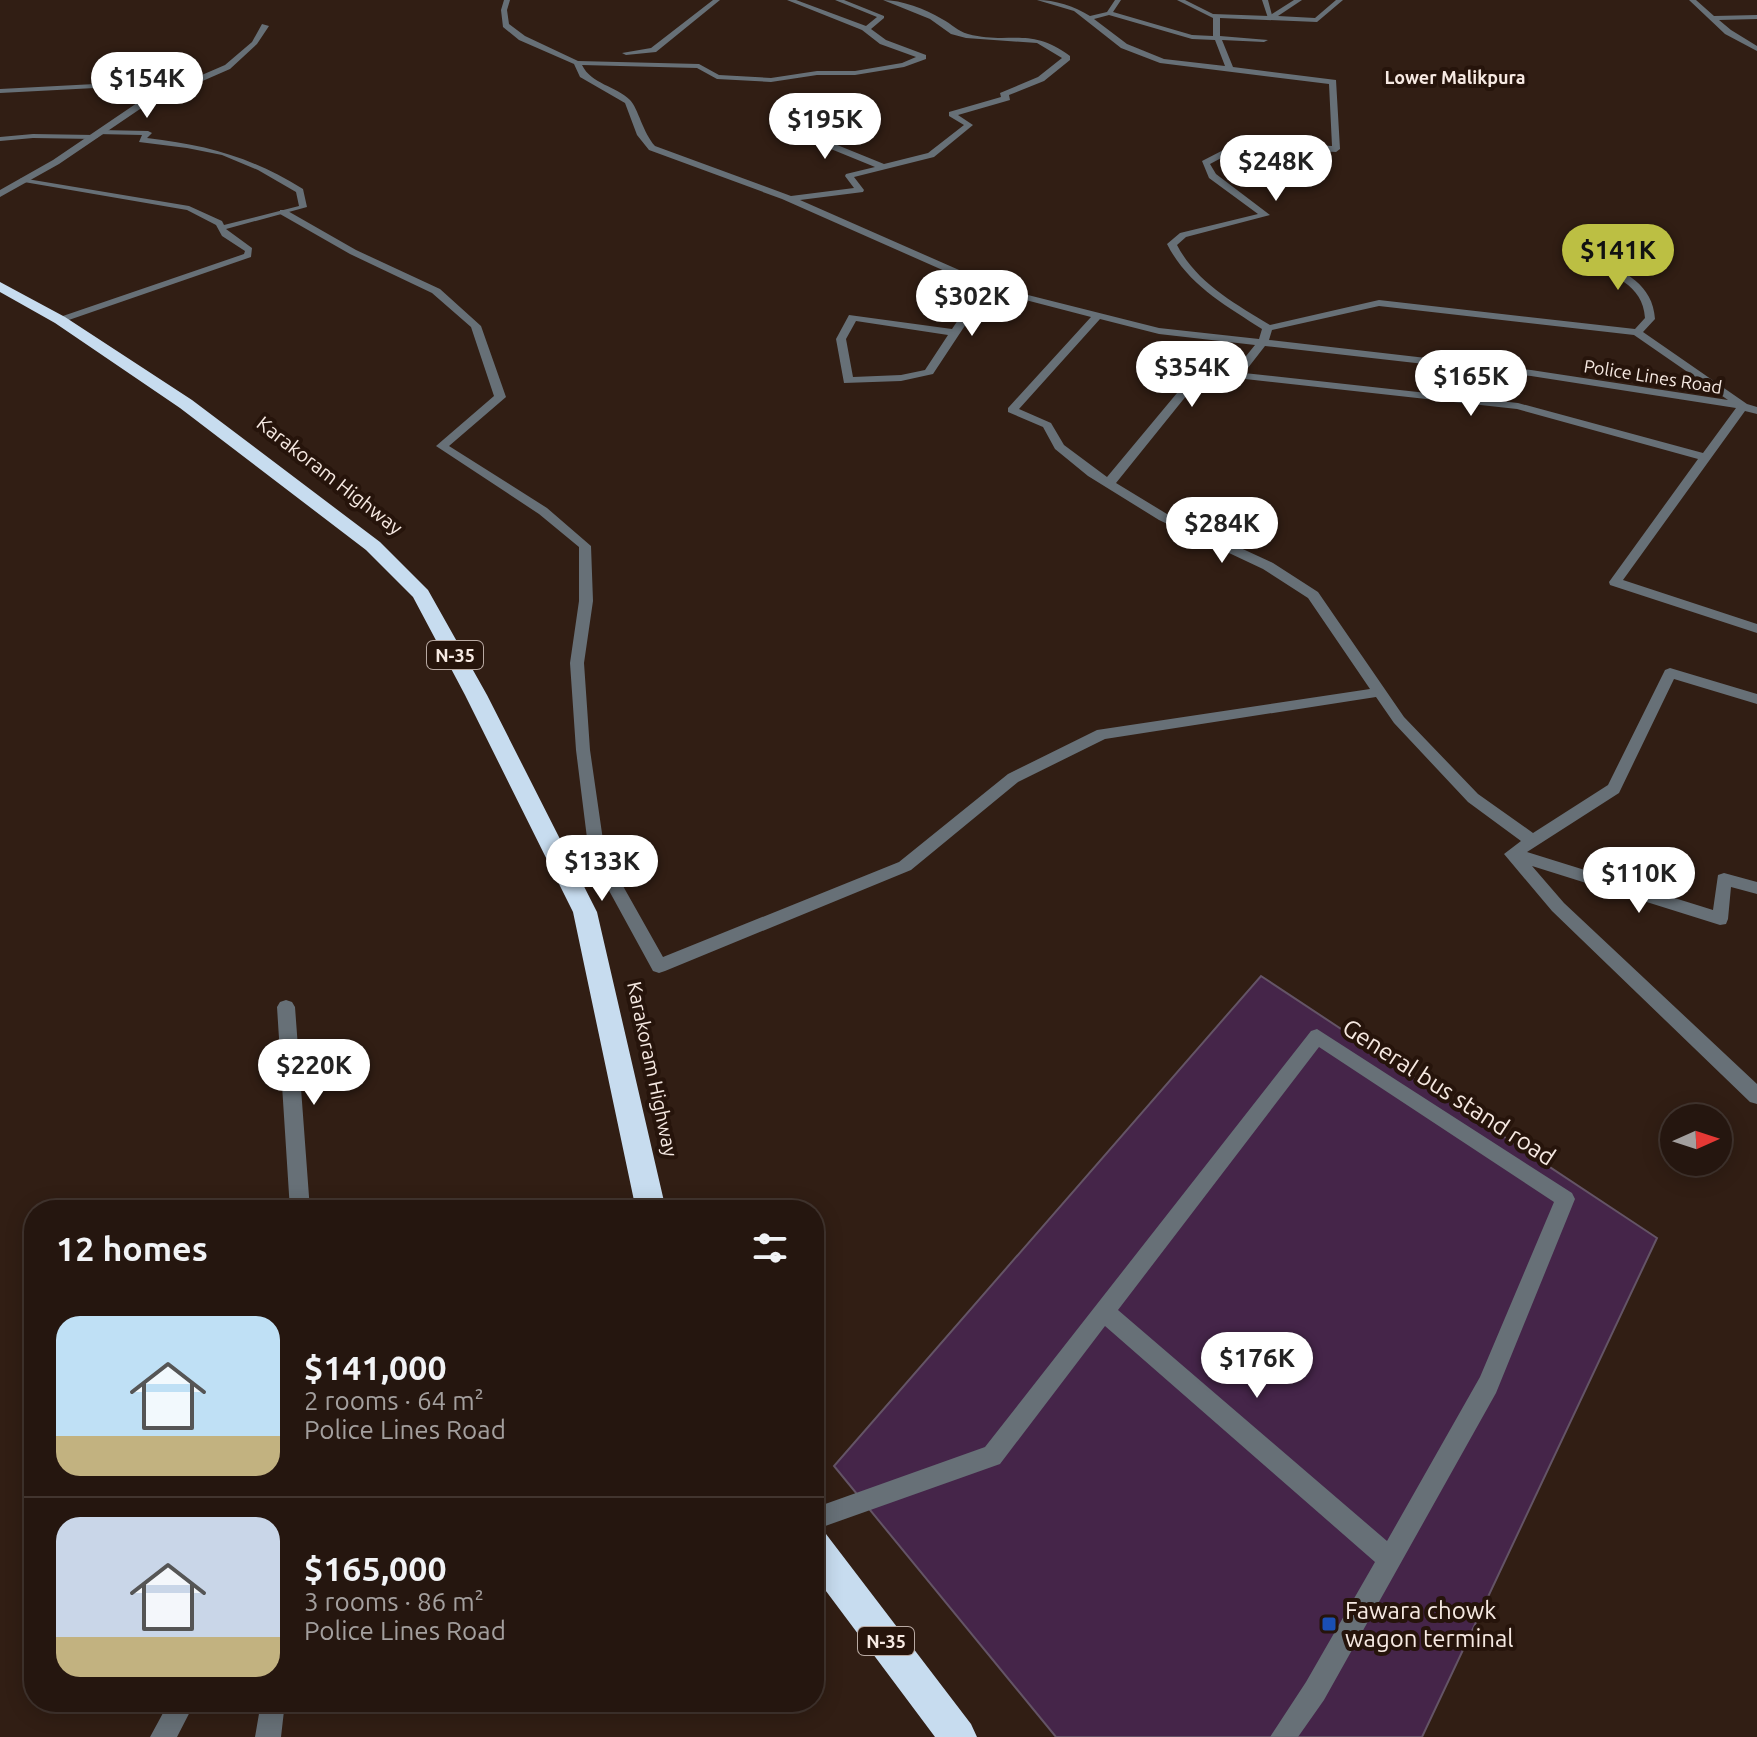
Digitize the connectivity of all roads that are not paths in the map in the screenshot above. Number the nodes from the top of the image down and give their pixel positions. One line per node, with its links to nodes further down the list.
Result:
1 (507, 0): 26 (street, Police Lines Road)
2 (717, 0): 26 (street)
3 (790, 0): 22 (street)
4 (838, 0): 22 (street)
5 (886, 0): 33 (street)
6 (1040, 0): 14 (street)
7 (1085, 0): 14 (street)
8 (1118, 0): 15 (street)
9 (1180, 0): 16 (street)
10 (1265, 0): 19 (lane)
11 (1299, 0): 19 (street)
12 (1340, 0): 19 (street)
13 (1692, 0): 20 (street)
14 (1071, 8): 18 (street)
15 (1109, 13): 18 (street); 23 (street)
16 (1217, 16): 19 (street); 23 (street)
17 (1757, 17): 20 (street)
18 (1089, 18): 27 (street)
19 (1271, 18)
20 (1713, 18): 25 (street)
21 (265, 26): 29 (street)
22 (866, 29): 26 (street)
23 (1219, 40): 24 (street); 27 (street)
24 (1264, 40)
25 (1757, 49)
26 (573, 61): 36 (street, Police Lines Road)
27 (1231, 71): 44 (street)
28 (0, 91): 29 (lane)
29 (155, 99): 31 (street)
30 (780, 125): 33 (street)
31 (97, 135): 32 (lane); 34 (street); 37 (lane)
32 (0, 139)
33 (883, 167): 36 (street)
34 (24, 180): 35 (street); 38 (lane)
35 (0, 194)
36 (789, 199): 41 (street, Police Lines Road)
37 (283, 212): 38 (lane); 54 (street)
38 (222, 228): 43 (lane)
39 (1593, 259): 45 (street)
40 (0, 286): 43 (highway, Karakoram Highway / N-35)
41 (997, 290): 42 (street, Police Lines Road); 46 (street)
42 (1098, 315): 47 (street, Police Lines Road); 52 (street)
43 (60, 320): 62 (highway, Karakoram Highway / N-35)
44 (1268, 328): 45 (street); 47 (street)
45 (1637, 332): 49 (street)
46 (955, 333): 46 (street)
47 (1263, 342): 48 (street); 49 (street, Police Lines Road)
48 (1236, 375): 51 (street); 52 (street)
49 (1743, 406): 50 (street, Police Lines Road); 51 (street)
50 (1757, 411)
51 (1706, 458): 53 (street)
52 (1109, 483): 54 (street)
53 (1757, 629)
54 (1380, 692): 56 (street)
55 (1757, 699): 56 (street)
56 (1532, 841): 57 (street)
57 (1512, 854): 58 (street); 60 (street)
58 (1757, 888)
59 (286, 1007): 61 (street)
60 (1757, 1096)
61 (299, 1200)
62 (649, 1200)
63 (1104, 1311): 64 (street, General bus stand road); 66 (street); 66 (street, General bus stand road)
64 (824, 1515)
65 (824, 1559): 71 (highway, N-35)
66 (1390, 1559): 72 (street, General bus stand road)
67 (177, 1712): 69 (street)
68 (272, 1712): 70 (street)
69 (163, 1737)
70 (268, 1737)
71 (958, 1737)
72 (1283, 1737)

